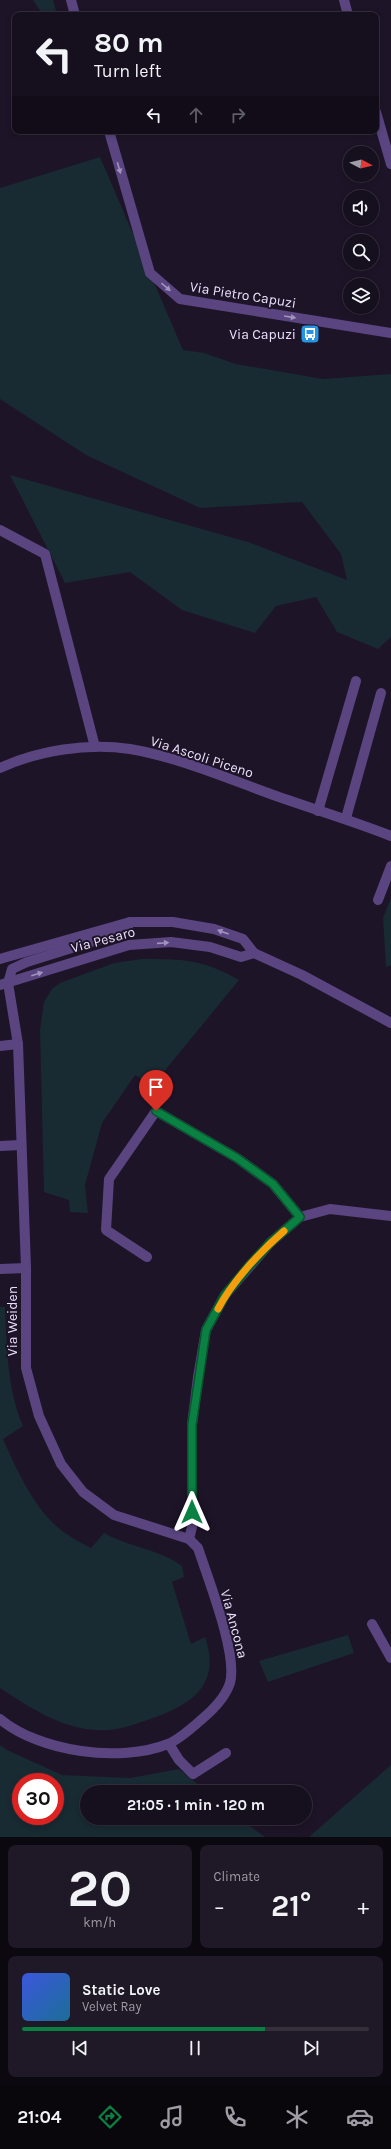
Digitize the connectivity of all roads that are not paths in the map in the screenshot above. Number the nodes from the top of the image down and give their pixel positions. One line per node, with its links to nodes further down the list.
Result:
1 (71, 0): 3 (street)
2 (344, 0): 4 (street)
3 (74, 12)
4 (347, 12)
5 (379, 122): 7 (street)
6 (109, 134): 8 (street, Via Pietro Capuzi, one-way to 8)
7 (391, 164)
8 (391, 333)
9 (0, 530): 12 (street)
10 (356, 681): 14 (street)
11 (381, 693): 15 (street)
12 (95, 747): 13 (street, Via Ascoli Piceno); 14 (street, Via Ascoli Piceno)
13 (0, 768)
14 (318, 811): 15 (street, Via Ascoli Piceno)
15 (346, 818): 16 (street, Via Ascoli Piceno)
16 (391, 836)
17 (391, 866): 18 (street)
18 (378, 900)
19 (130, 922): 20 (street, Via Pesaro, one-way to 19); 21 (street, Via Pesaro); 22 (street, Via Pesaro)
20 (254, 953): 22 (street, Via Pesaro, one-way to 20); 23 (street, Via Pesaro)
21 (0, 959)
22 (4, 984): 24 (street, Via Weiden)
23 (391, 1023)
24 (18, 1044): 25 (street); 26 (street, Via Weiden)
25 (0, 1046)
26 (21, 1145): 27 (street); 31 (street, Via Weiden)
27 (0, 1146)
28 (391, 1216): 29 (street)
29 (300, 1217): 30 (street); 33 (street)
30 (147, 1257)
31 (26, 1268): 32 (street); 33 (street, Via Weiden)
32 (0, 1269)
33 (188, 1539): 34 (street, Via Weiden)
34 (198, 1548): 38 (street, Via Ancona)
35 (372, 1624): 36 (street)
36 (391, 1658)
37 (0, 1719): 38 (street, Via Ancona)
38 (169, 1744): 39 (street)
39 (226, 1753)

